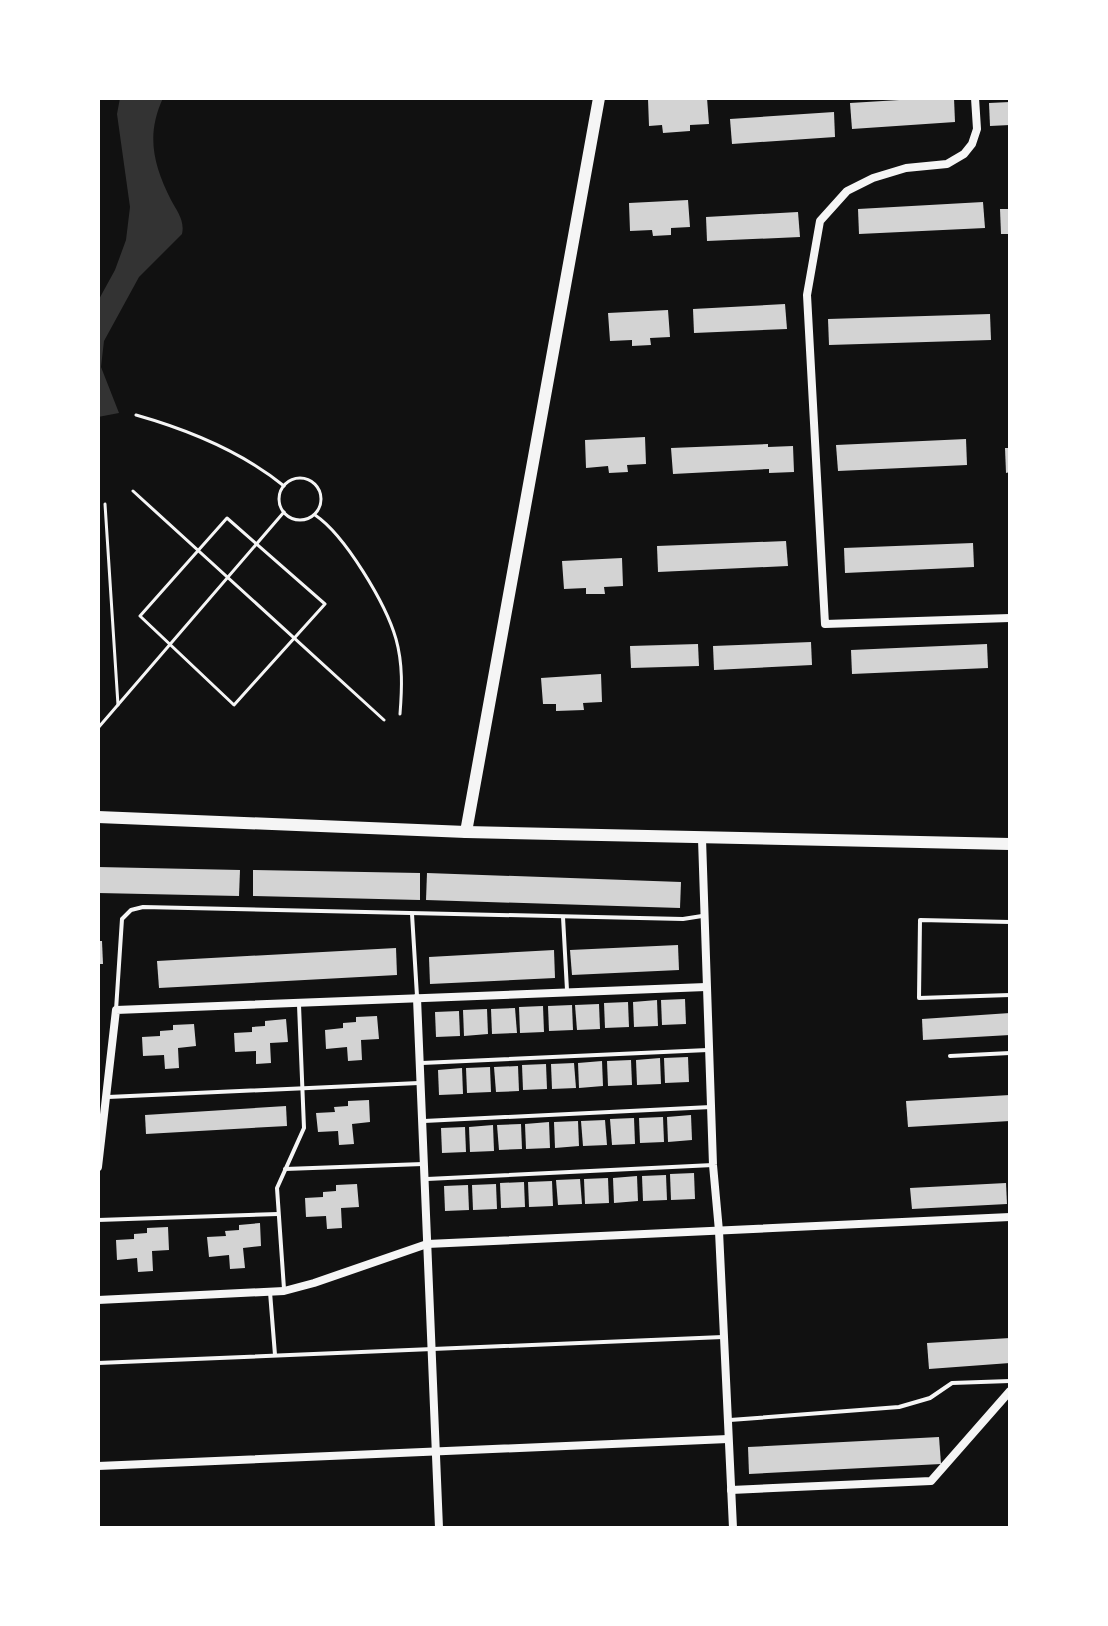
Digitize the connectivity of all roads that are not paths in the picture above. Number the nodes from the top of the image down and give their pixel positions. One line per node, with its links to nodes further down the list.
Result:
1 (599, 98): 5 (main road)
2 (975, 98): 3 (street)
3 (1010, 618)
4 (98, 817): 5 (main road)
5 (466, 832): 6 (main road)
6 (702, 839): 7 (main road); 9 (street)
7 (1010, 844)
8 (412, 914): 10 (lane); 15 (lane); 17 (lane)
9 (702, 916): 10 (lane); 12 (street)
10 (563, 917): 13 (lane)
11 (1010, 922): 14 (lane)
12 (706, 987): 13 (street); 18 (street)
13 (567, 993): 15 (street)
14 (1010, 995)
15 (417, 998): 16 (street); 21 (street)
16 (299, 1002): 17 (street); 23 (lane)
17 (116, 1010): 24 (street)
18 (708, 1050): 21 (lane); 25 (street)
19 (1010, 1053): 20 (lane)
20 (950, 1056)
21 (419, 1064): 22 (street)
22 (420, 1083): 23 (lane); 26 (street)
23 (302, 1089): 24 (lane); 30 (lane)
24 (106, 1097): 29 (street)
25 (711, 1107): 26 (lane); 28 (street)
26 (422, 1121): 27 (street)
27 (424, 1164): 30 (lane); 31 (street)
28 (713, 1165): 31 (lane); 35 (street)
29 (98, 1167)
30 (285, 1169): 32 (lane)
31 (424, 1179): 36 (street)
32 (278, 1214): 34 (lane); 37 (lane)
33 (1010, 1217): 35 (street)
34 (98, 1220)
35 (719, 1231): 36 (street); 40 (street)
36 (427, 1244): 37 (street); 41 (street)
37 (284, 1291): 38 (street)
38 (270, 1292): 39 (street); 42 (lane)
39 (98, 1300)
40 (724, 1337): 41 (lane); 46 (street)
41 (431, 1348): 42 (lane); 48 (street)
42 (275, 1355): 43 (lane)
43 (98, 1363)
44 (1010, 1381): 46 (lane)
45 (1010, 1391): 50 (street)
46 (728, 1420): 47 (street)
47 (728, 1439): 48 (street); 50 (street)
48 (436, 1453): 49 (street); 51 (street)
49 (98, 1466)
50 (731, 1490): 52 (street)
51 (439, 1528)
52 (733, 1528)

